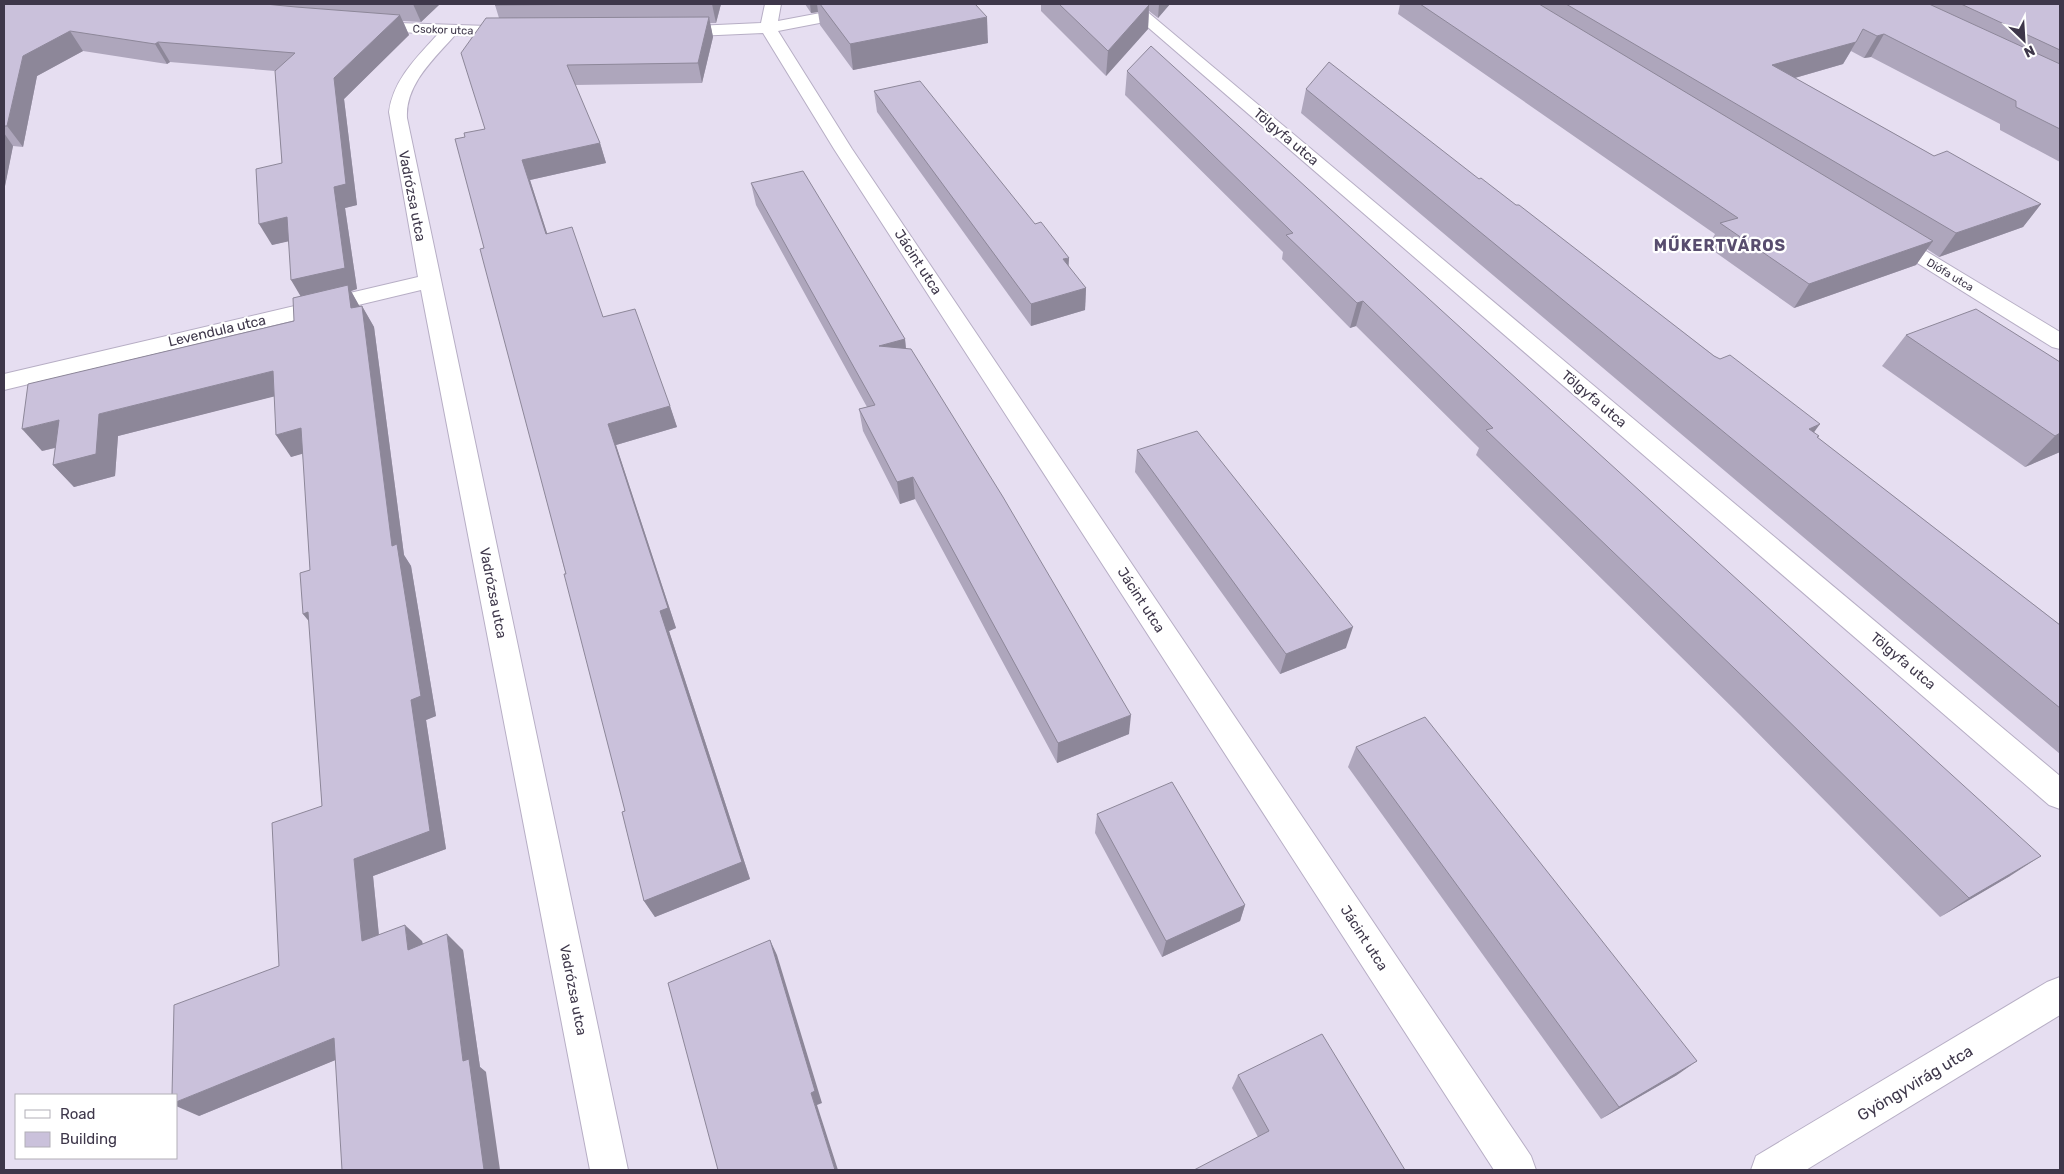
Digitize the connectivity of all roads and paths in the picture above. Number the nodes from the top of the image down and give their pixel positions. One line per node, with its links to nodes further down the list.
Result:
1 (892, 4): 3 (street)
2 (1129, 4): 12 (street, Tölgyfa utca)
3 (771, 16): 7 (street); 15 (street, Jácint utca)
4 (348, 25): 5 (street, Csokor utca)
5 (450, 31): 6 (street, Csokor utca); 9 (street, Vadrózsa utca)
6 (527, 32)
7 (654, 32)
8 (1873, 228): 10 (street, Diófa utca)
9 (429, 281): 11 (street, Levendula utca); 14 (street, Vadrózsa utca)
10 (2060, 342)
11 (4, 382)
12 (2060, 795)
13 (2060, 995): 16 (street, Gyöngyvirág utca)
14 (609, 1170)
15 (1517, 1170)
16 (1770, 1170)

